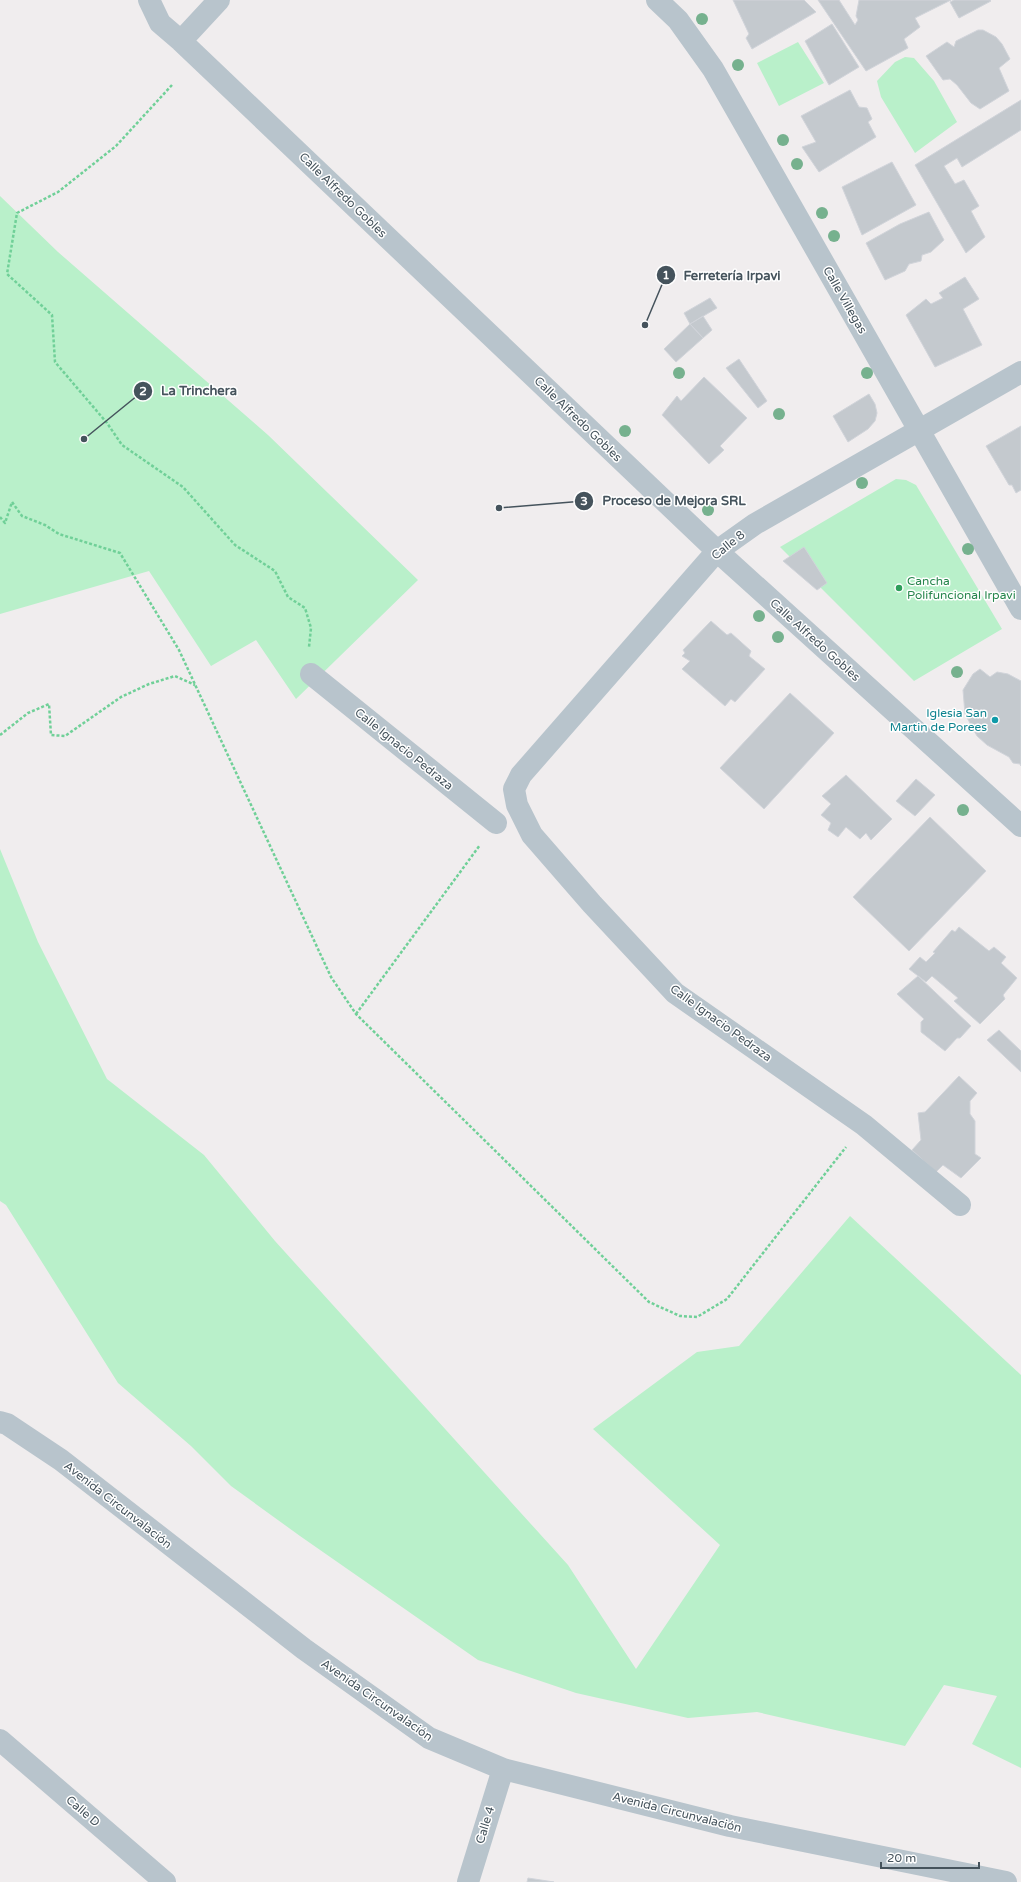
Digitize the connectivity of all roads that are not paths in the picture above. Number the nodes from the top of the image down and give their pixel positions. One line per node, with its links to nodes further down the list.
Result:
1 (149, 0): 4 (street, Calle Alfredo Gobles)
2 (218, 0): 4 (street)
3 (657, 0): 6 (street, Calle Villegas)
4 (181, 40): 7 (street, Calle Alfredo Gobles)
5 (1021, 372): 6 (street, Calle 8)
6 (919, 429): 7 (street, Calle 8); 8 (street, Calle Villegas)
7 (717, 551): 10 (street, Calle 8); 12 (street, Calle Alfredo Gobles)
8 (1021, 609)
9 (311, 674): 11 (street, Calle Ignacio Pedraza)
10 (517, 805): 13 (street, Calle Ignacio Pedraza)
11 (496, 823)
12 (1021, 826)
13 (960, 1205)
14 (0, 1422): 16 (street, Avenida Circunvalación)
15 (4, 1749): 17 (street, Calle D)
16 (503, 1769): 18 (street, Calle 4); 19 (street, Avenida Circunvalación)
17 (165, 1882)
18 (468, 1882)
19 (1006, 1882)

